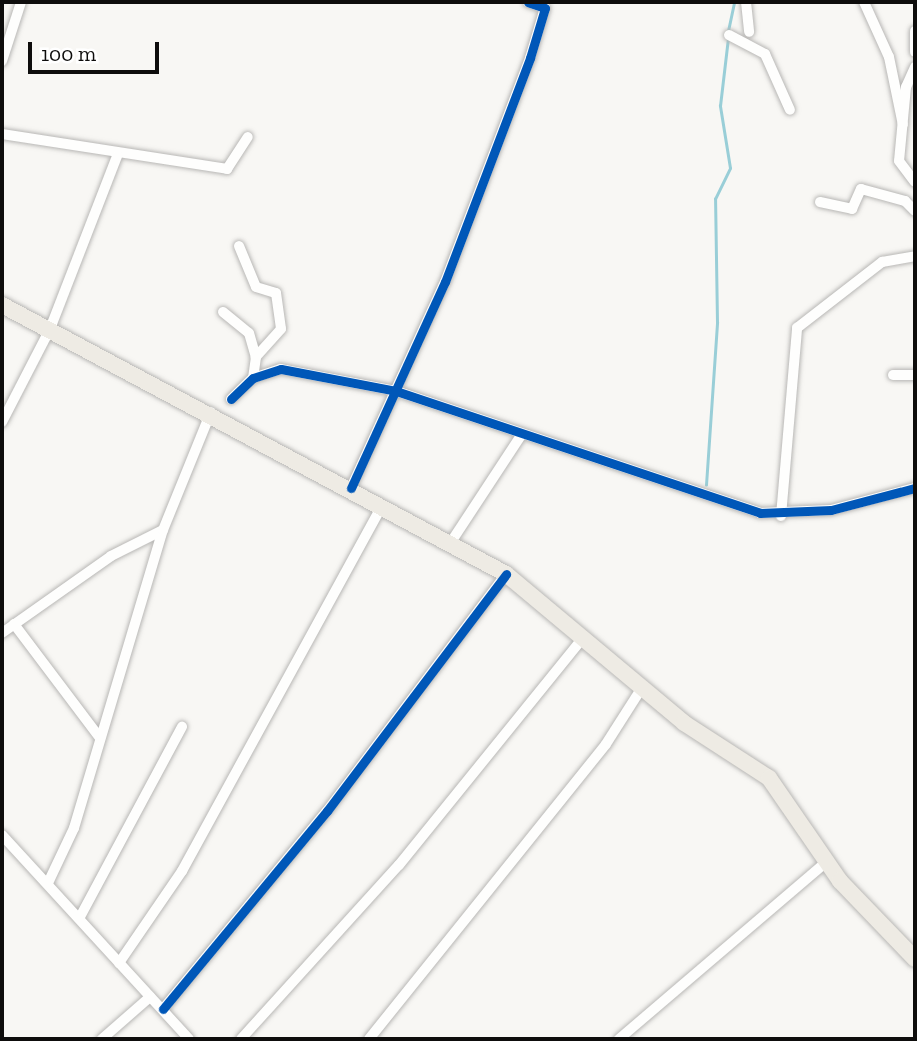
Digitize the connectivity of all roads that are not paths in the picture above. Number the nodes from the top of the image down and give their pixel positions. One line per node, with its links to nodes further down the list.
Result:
1 (21, 2): 9 (street)
2 (528, 2): 28 (street)
3 (746, 2): 5 (street)
4 (864, 2): 12 (street)
5 (750, 32)
6 (915, 33): 8 (street)
7 (729, 35): 11 (street)
8 (915, 52)
9 (2, 61)
10 (915, 67): 12 (street)
11 (790, 110)
12 (903, 125): 16 (street)
13 (2, 134): 15 (street)
14 (248, 137): 15 (street)
15 (117, 156): 23 (street)
16 (915, 182)
17 (820, 202): 18 (street)
18 (915, 211)
19 (239, 246): 24 (street)
20 (915, 256): 36 (street)
21 (2, 305): 23 (main road)
22 (223, 312): 24 (street)
23 (50, 329): 30 (main road); 31 (street)
24 (256, 357): 27 (street)
25 (892, 374): 26 (street)
26 (915, 375)
27 (253, 378): 28 (street); 29 (street)
28 (396, 391): 32 (street); 33 (street)
29 (231, 399)
30 (211, 412): 33 (main road); 37 (street)
31 (2, 422)
32 (522, 434): 36 (street); 38 (street)
33 (351, 488): 35 (main road)
34 (915, 488): 36 (street)
35 (382, 505): 38 (main road); 51 (street)
36 (781, 516)
37 (163, 530): 40 (street); 45 (street)
38 (451, 542): 39 (main road)
39 (506, 574): 42 (main road); 53 (street)
40 (14, 624): 41 (street); 45 (street)
41 (2, 633)
42 (582, 639): 43 (main road); 56 (street)
43 (643, 686): 47 (main road); 57 (street)
44 (181, 727): 49 (street)
45 (99, 737): 48 (street)
46 (2, 835): 48 (street)
47 (826, 862): 50 (main road); 58 (street)
48 (48, 883): 49 (street)
49 (80, 916): 51 (street)
50 (915, 959)
51 (120, 963): 52 (street)
52 (150, 997): 53 (street); 54 (street)
53 (163, 1009): 55 (street)
54 (102, 1039)
55 (189, 1039)
56 (241, 1039)
57 (369, 1039)
58 (619, 1039)

